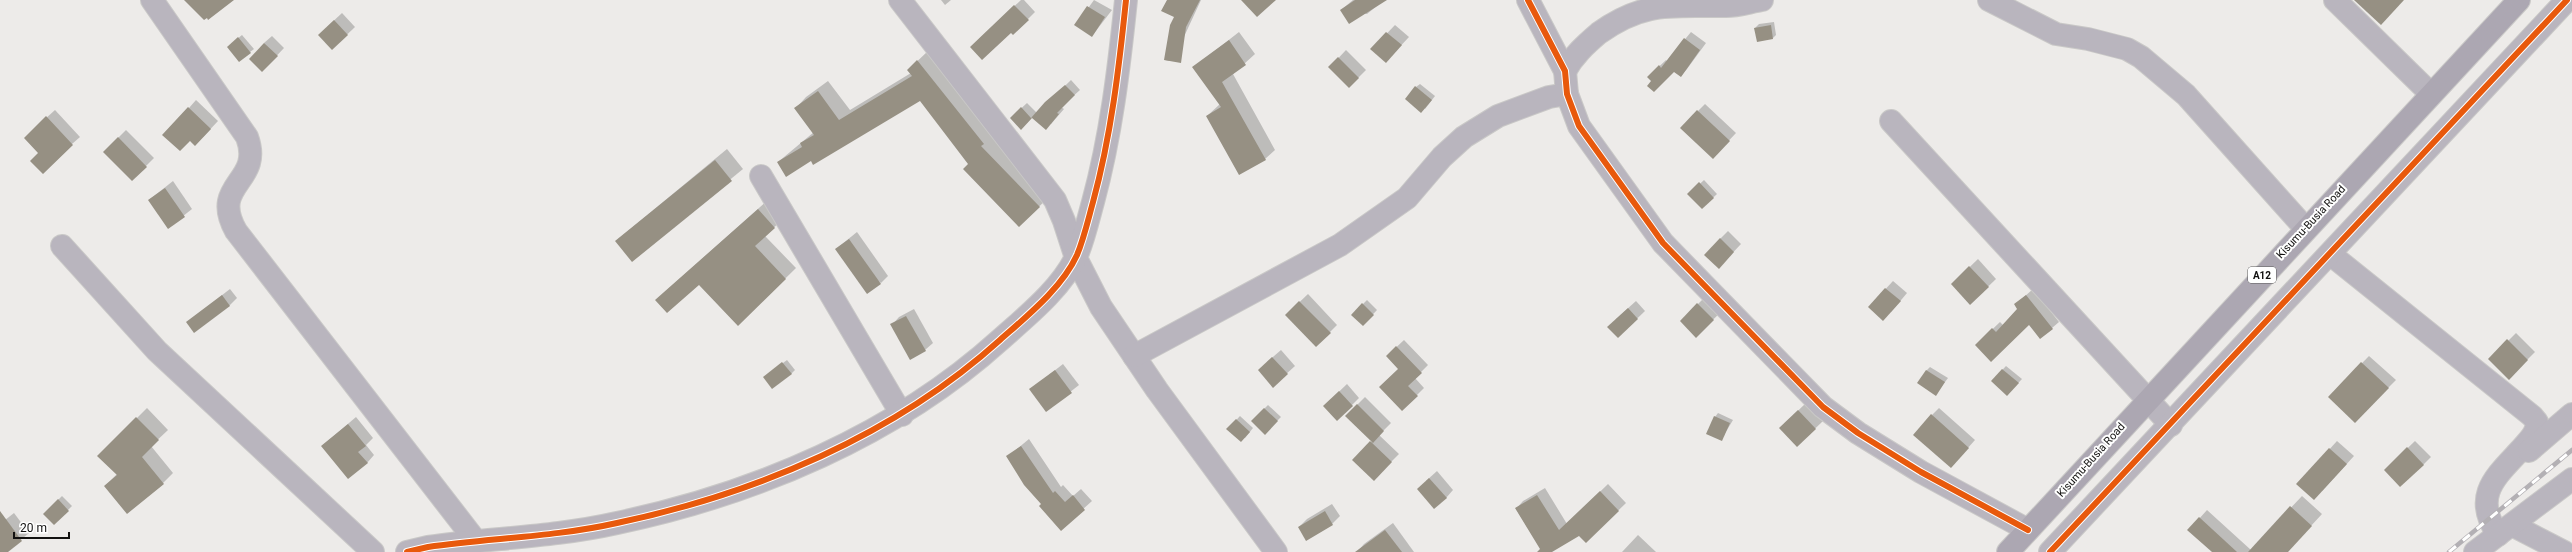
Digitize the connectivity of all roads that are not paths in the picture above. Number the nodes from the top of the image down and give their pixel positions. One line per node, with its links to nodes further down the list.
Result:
1 (152, 0): 28 (street)
2 (900, 0): 18 (street)
3 (1126, 0): 18 (street)
4 (1528, 0): 10 (street)
5 (1762, 0): 10 (street)
6 (1989, 0): 15 (street)
7 (2335, 0): 12 (street)
8 (2519, 0): 12 (highway, Kisumu-Busia Road / A12)
9 (2567, 0): 17 (street)
10 (1564, 71): 11 (street)
11 (1567, 94): 19 (street); 26 (street)
12 (2431, 94): 15 (highway, Kisumu-Busia Road / A12)
13 (1891, 121): 20 (street)
14 (761, 176): 22 (street)
15 (2306, 229): 20 (highway, Kisumu-Busia Road / A12)
16 (62, 246): 29 (street)
17 (2330, 254): 23 (street); 24 (street)
18 (1076, 258): 19 (street); 22 (street)
19 (1134, 356): 31 (street)
20 (2146, 400): 23 (street); 26 (highway, Kisumu-Busia Road / A12)
21 (2572, 414): 24 (street)
22 (902, 415): 28 (street)
23 (2171, 424): 33 (street)
24 (2496, 478): 27 (street)
25 (2572, 479): 27 (street)
26 (2028, 530): 32 (highway, Kisumu-Busia Road / A12)
27 (2505, 530): 34 (street); 35 (street)
28 (475, 540): 30 (street)
29 (373, 552)
30 (407, 552)
31 (1276, 552)
32 (2008, 552)
33 (2050, 552)
34 (2475, 552)
35 (2564, 552)

